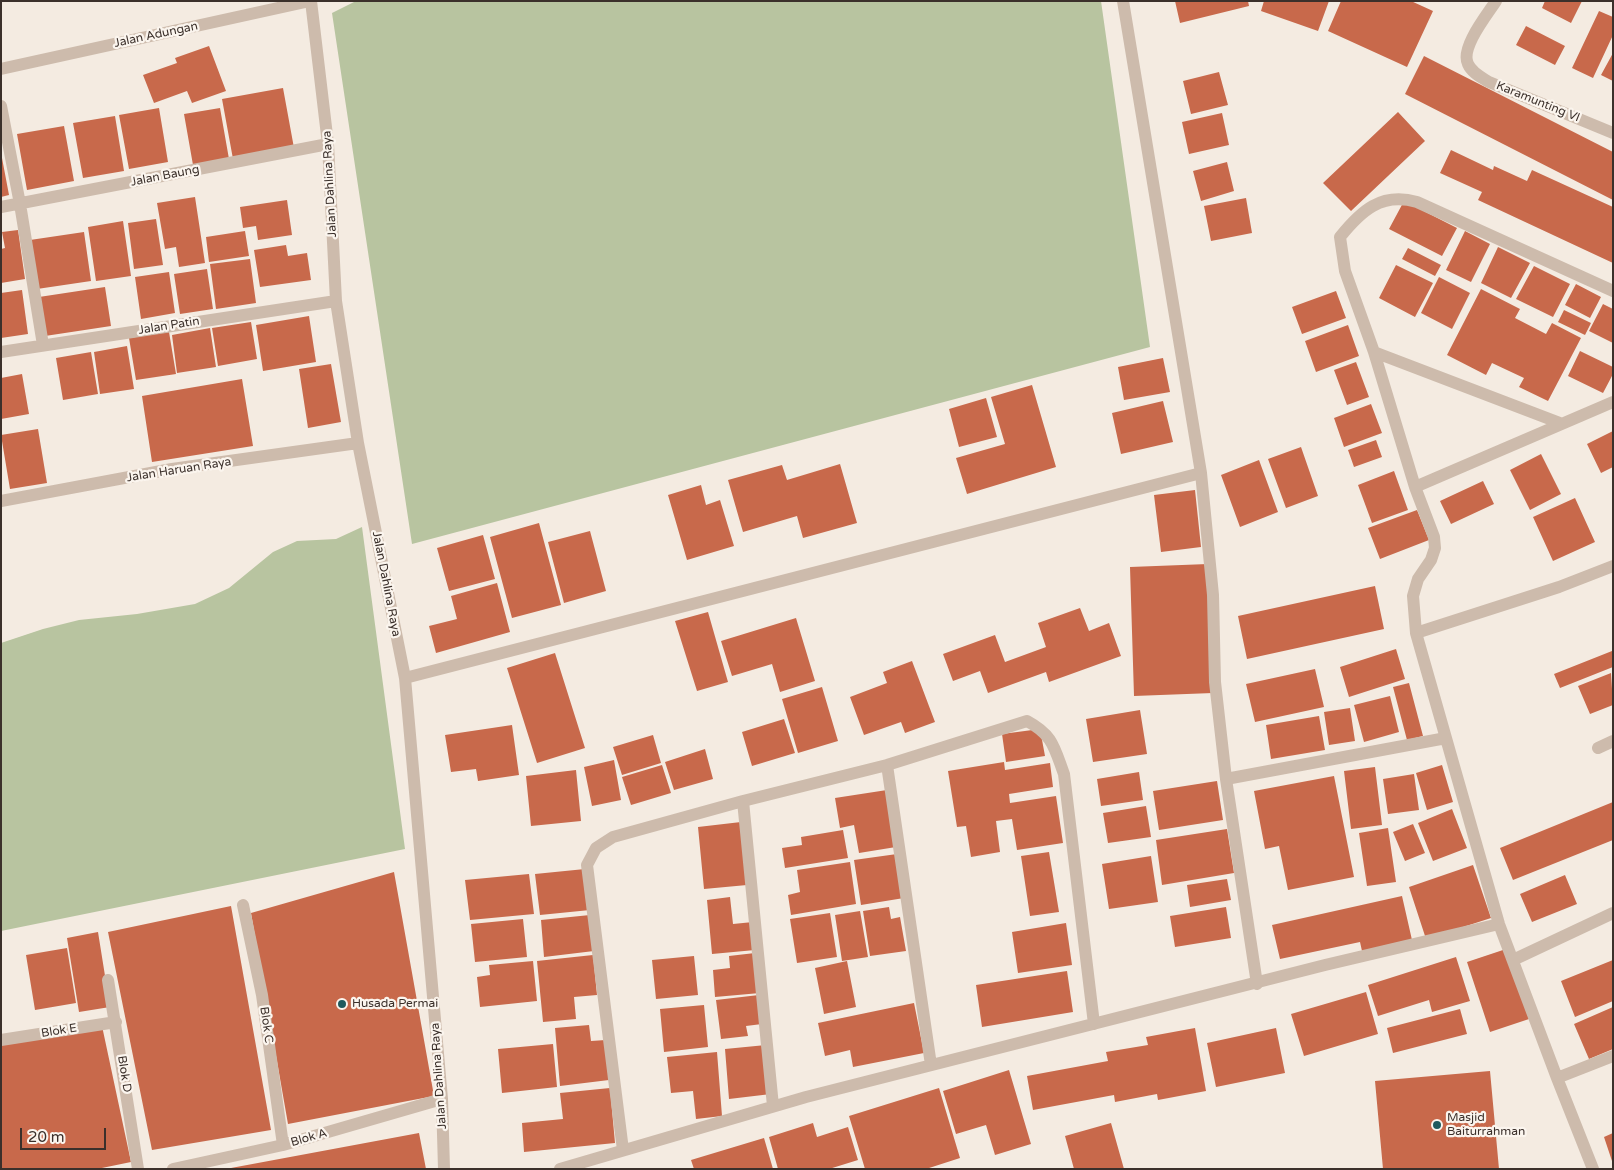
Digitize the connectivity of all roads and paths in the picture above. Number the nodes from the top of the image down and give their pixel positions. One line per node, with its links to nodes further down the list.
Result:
1 (310, 1): 4 (street, Jalan Adungan); 7 (street, Jalan Dahlina Raya)
2 (1123, 1): 18 (street)
3 (1496, 1): 6 (street, Karamunting VI)
4 (1, 69)
5 (1, 106): 8 (street)
6 (1612, 131)
7 (328, 144): 8 (street, Jalan Baung); 11 (street, Jalan Dahlina Raya)
8 (20, 204): 9 (street, Jalan Baung); 12 (street)
9 (1, 207)
10 (1613, 291): 14 (street)
11 (336, 300): 12 (street, Jalan Patin); 17 (street, Jalan Dahlina Raya)
12 (43, 345): 13 (street, Jalan Patin)
13 (1, 352)
14 (1374, 352): 16 (street); 19 (street)
15 (1613, 402): 16 (street)
16 (1560, 423): 19 (street)
17 (358, 443): 20 (street, Jalan Haruan Raya); 23 (street, Jalan Dahlina Raya)
18 (1201, 473): 23 (street); 28 (street)
19 (1415, 487): 22 (street)
20 (1, 502)
21 (1613, 566): 22 (street)
22 (1416, 633): 24 (street)
23 (405, 678): 42 (street, Jalan Dahlina Raya)
24 (1446, 738): 28 (street); 32 (street)
25 (1613, 741): 26 (street)
26 (1598, 748)
27 (887, 765): 29 (street); 37 (street); 40 (street)
28 (1226, 779): 35 (street)
29 (743, 801): 43 (street); 45 (street)
30 (243, 905): 44 (street, Blok C)
31 (1613, 913): 33 (street)
32 (1499, 924): 33 (street); 35 (street)
33 (1513, 960): 41 (street)
34 (108, 980): 36 (street, Blok D)
35 (1257, 984): 37 (street)
36 (116, 1022): 38 (street, Blok E); 46 (street, Blok D)
37 (1094, 1024): 40 (street)
38 (1, 1040)
39 (1613, 1056): 41 (street)
40 (931, 1065): 43 (street)
41 (1556, 1078): 50 (street)
42 (442, 1099): 44 (street, Blok A); 48 (street, Jalan Dahlina Raya)
43 (773, 1106): 45 (street)
44 (283, 1145): 47 (street, Blok A)
45 (623, 1150): 49 (street)
46 (138, 1169)
47 (173, 1169)
48 (444, 1169)
49 (560, 1169)
50 (1594, 1169)

